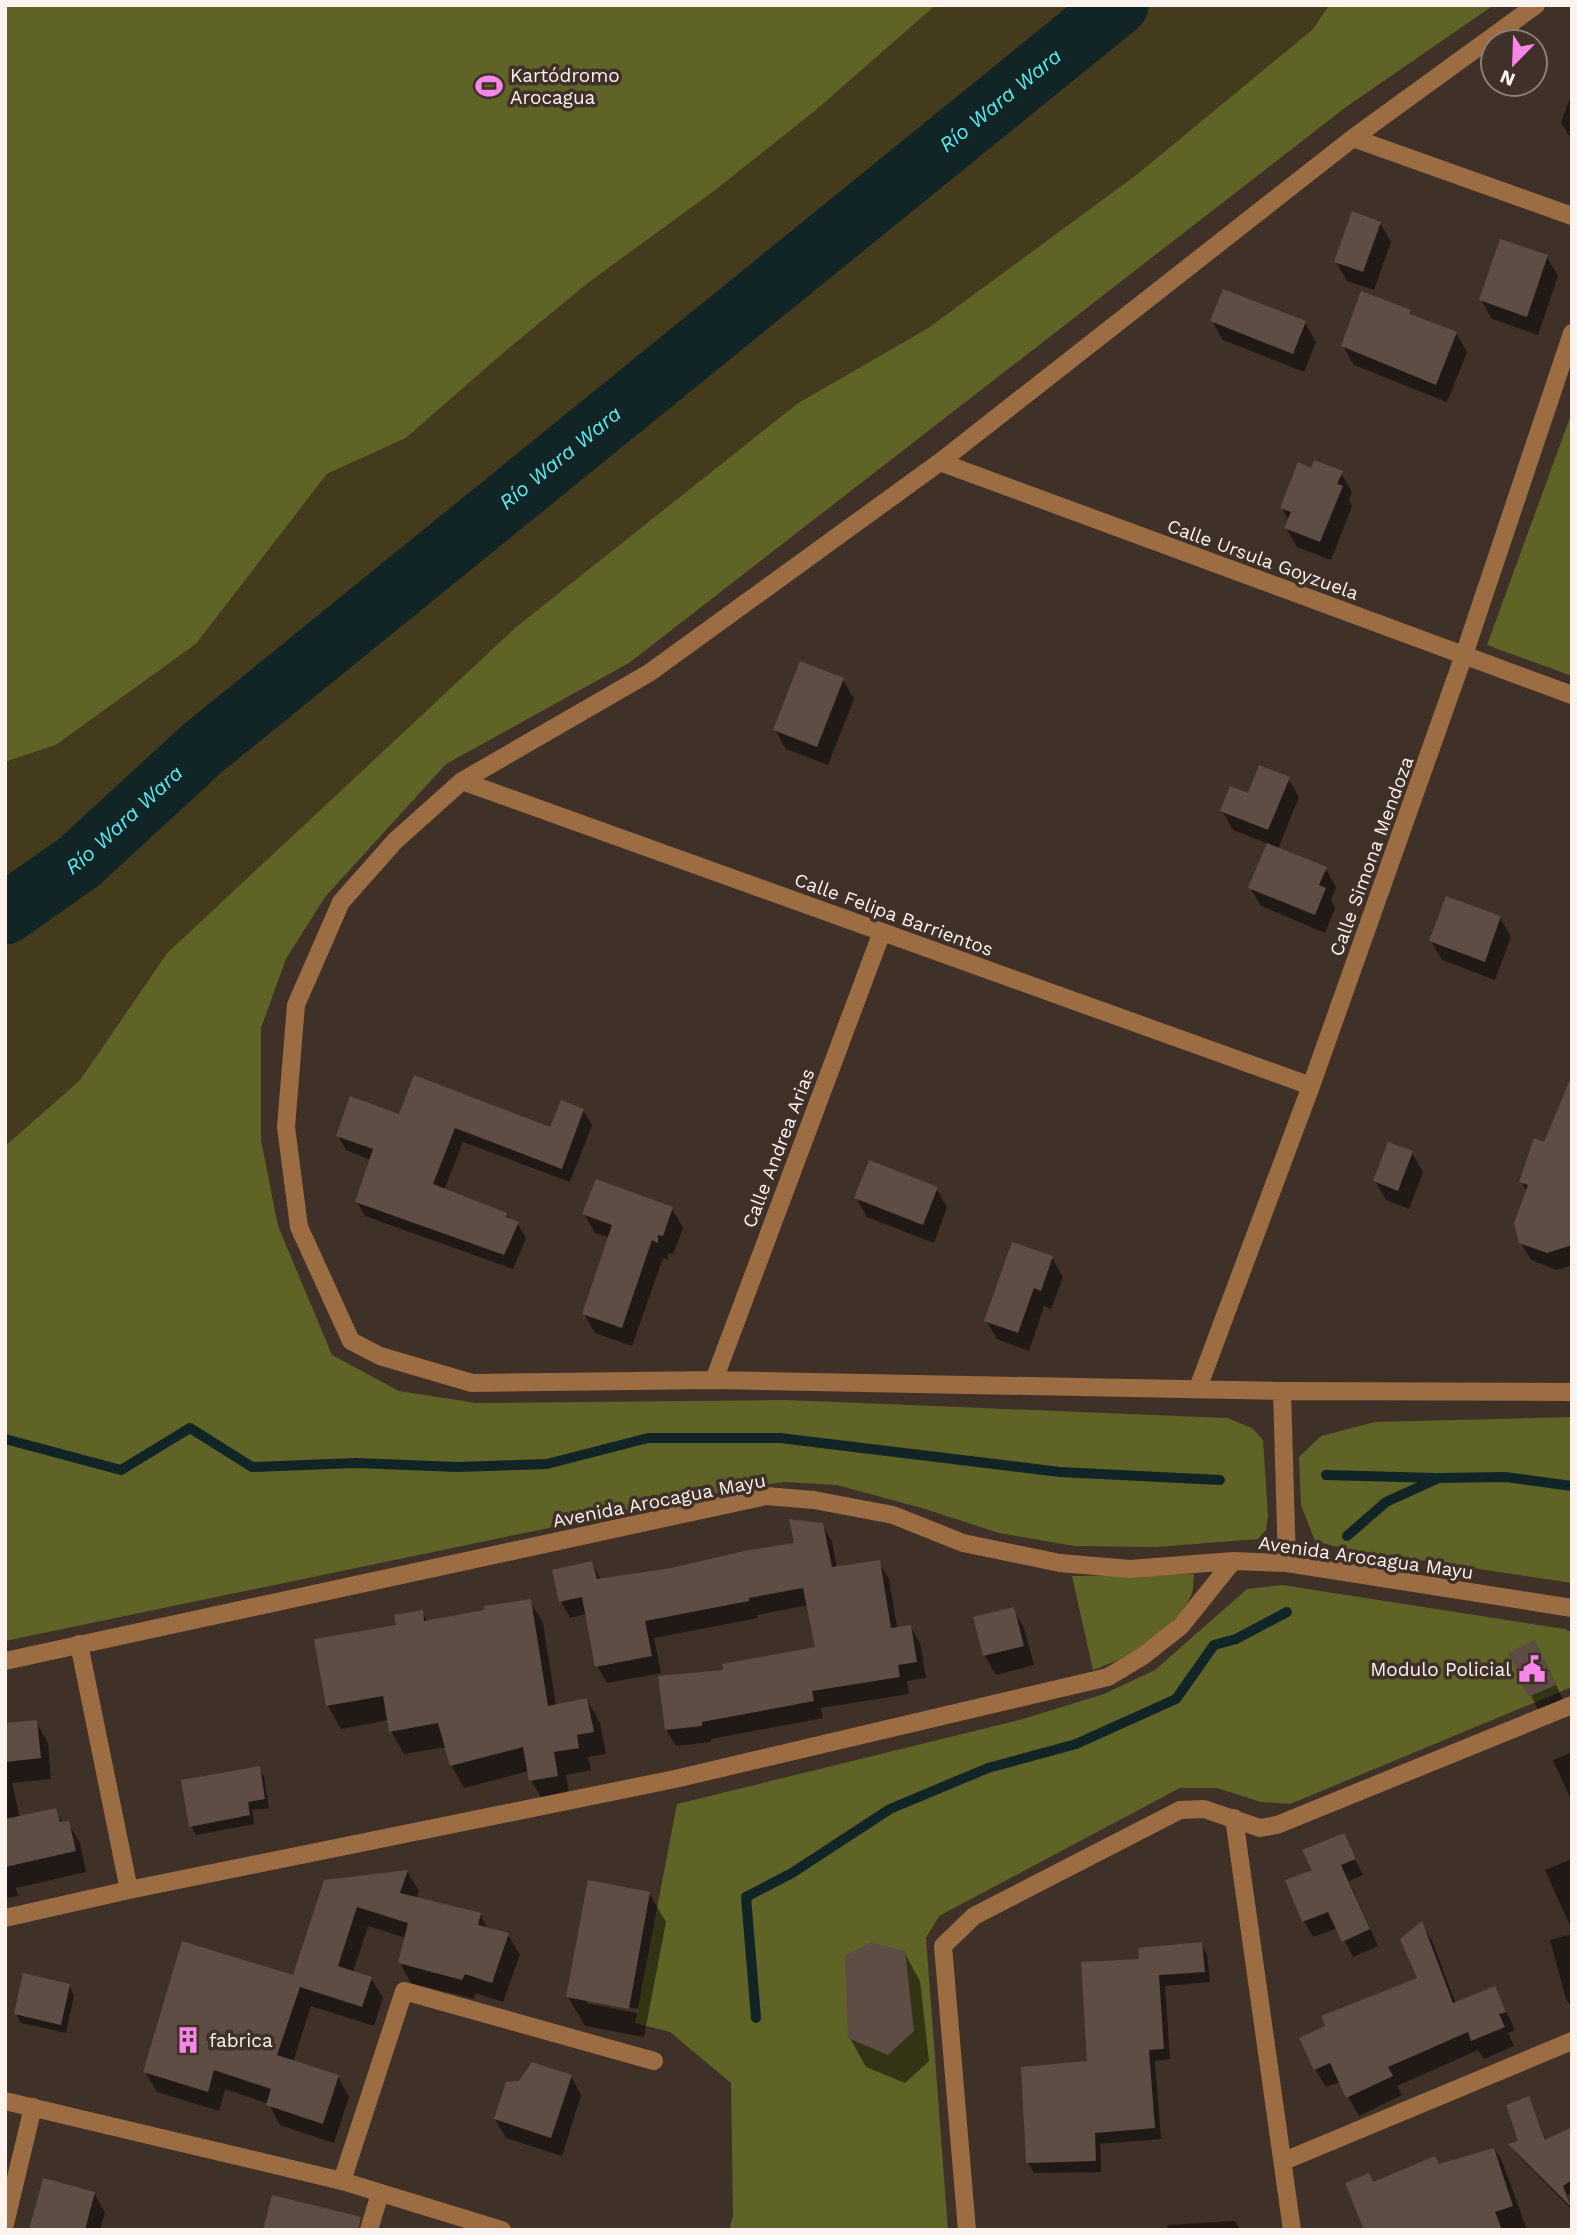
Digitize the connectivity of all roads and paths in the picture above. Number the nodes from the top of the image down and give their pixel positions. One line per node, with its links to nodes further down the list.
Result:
1 (1536, 5): 2 (street)
2 (1353, 138): 3 (street); 5 (street)
3 (1572, 216)
4 (1572, 333): 6 (street, Calle Simona Mendoza)
5 (940, 462): 6 (street, Calle Ursula Goyzuela); 8 (street)
6 (1464, 655): 7 (street, Calle Ursula Goyzuela); 10 (street, Calle Simona Mendoza)
7 (1572, 695)
8 (462, 781): 9 (street, Calle Felipa Barrientos); 11 (street)
9 (882, 932): 10 (street, Calle Felipa Barrientos); 11 (street, Calle Andrea Arias)
10 (1311, 1086): 12 (street, Calle Simona Mendoza)
11 (714, 1380): 12 (street)
12 (1198, 1388): 13 (street)
13 (1282, 1391): 14 (street); 16 (street)
14 (1572, 1392)
15 (1233, 1560): 16 (street, Avenida Arocagua Mayu); 18 (street, Avenida Arocagua Mayu); 22 (street)
16 (1287, 1563): 17 (street, Avenida Arocagua Mayu)
17 (1572, 1608)
18 (79, 1644): 19 (street, Avenida Arocagua Mayu); 22 (street)
19 (5, 1661)
20 (1572, 1705): 21 (street)
21 (1234, 1818): 28 (street); 34 (street)
22 (130, 1890): 23 (street)
23 (5, 1918)
24 (1572, 2041): 28 (street)
25 (654, 2061): 29 (street)
26 (5, 2101): 27 (street)
27 (33, 2107): 29 (street); 31 (street)
28 (1284, 2161): 35 (street)
29 (342, 2181): 30 (street)
30 (380, 2193): 32 (street); 33 (street)
31 (5, 2224)
32 (369, 2230)
33 (502, 2230)
34 (967, 2230)
35 (1292, 2230)

